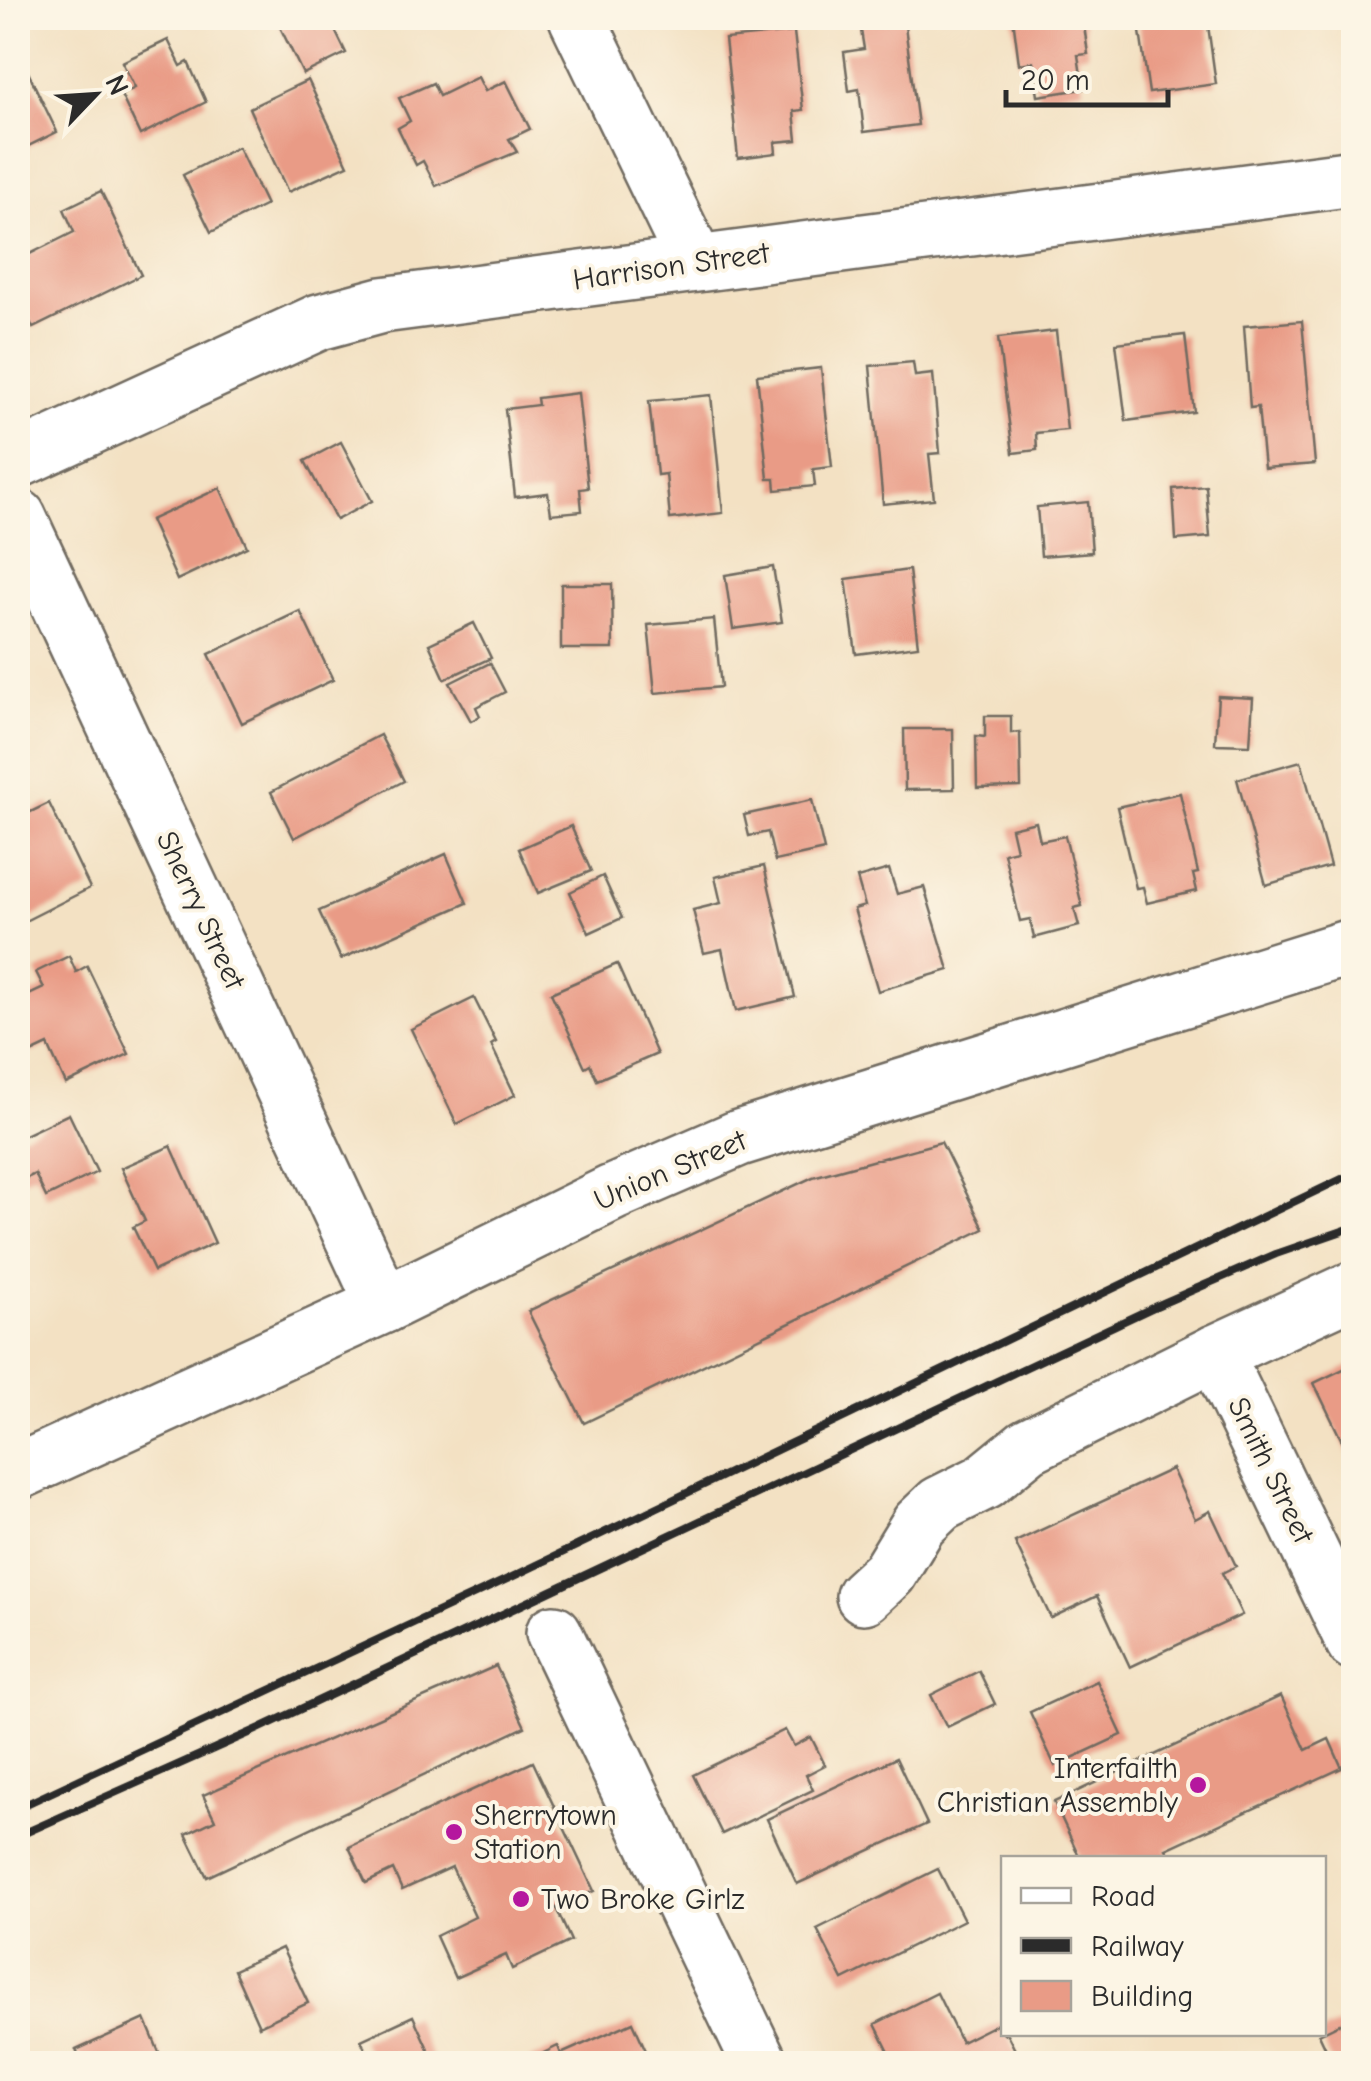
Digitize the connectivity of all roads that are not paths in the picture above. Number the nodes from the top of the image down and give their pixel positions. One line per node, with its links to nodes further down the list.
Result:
1 (577, 18): 3 (street)
2 (1354, 178): 3 (street, Harrison Street)
3 (695, 262): 4 (street, Harrison Street)
4 (18, 460)
5 (18, 516): 8 (street, Sherry Street)
6 (1354, 946): 8 (street, Union Street)
7 (1354, 1289): 9 (street)
8 (384, 1304): 10 (street, Union Street)
9 (1215, 1353): 11 (street); 13 (street, Smith Street)
10 (18, 1472)
11 (864, 1596)
12 (554, 1634): 14 (street)
13 (1354, 1642)
14 (760, 2064)

